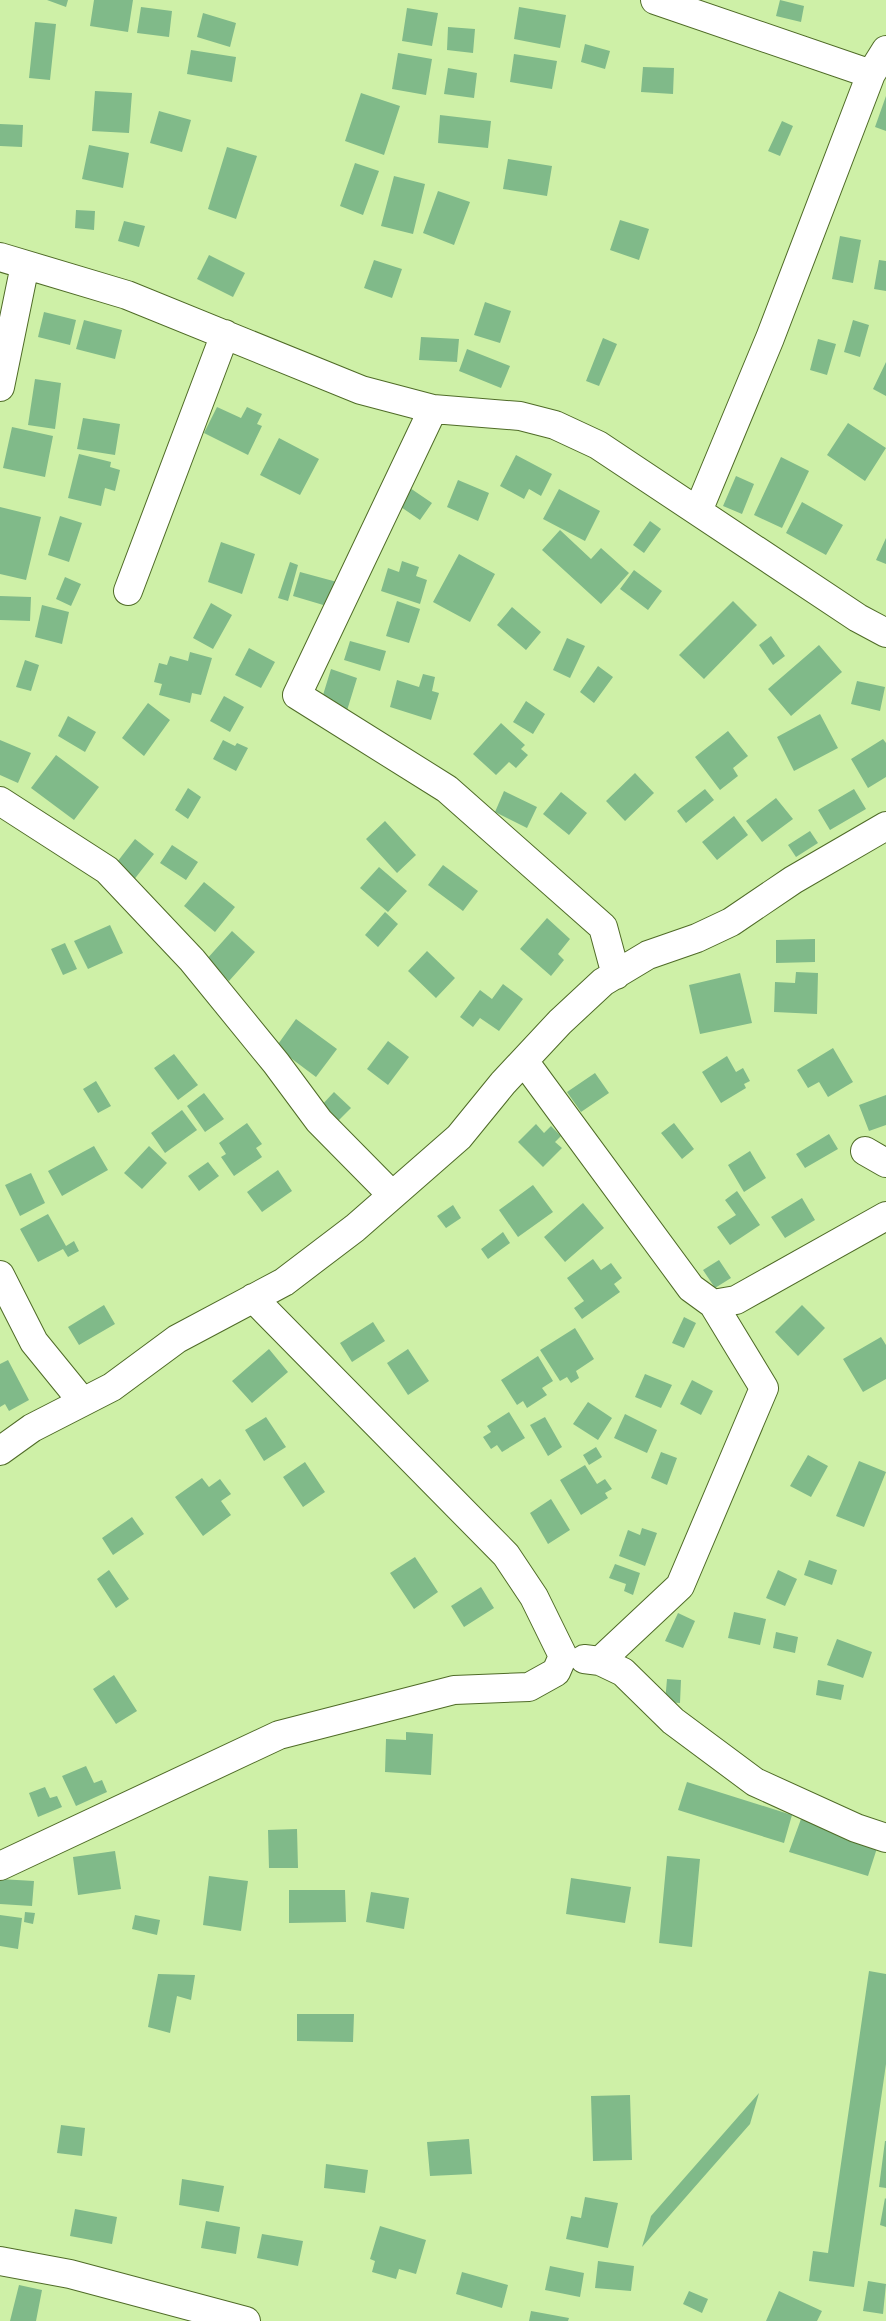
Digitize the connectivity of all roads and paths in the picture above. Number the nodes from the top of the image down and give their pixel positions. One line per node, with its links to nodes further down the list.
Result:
1 (655, 0): 3 (street)
2 (886, 50): 3 (street)
3 (871, 74): 8 (street)
4 (13, 261): 5 (street); 6 (street)
5 (225, 334): 7 (street); 9 (street)
6 (0, 387)
7 (434, 408): 8 (street); 13 (street)
8 (698, 511): 10 (street)
9 (128, 591)
10 (886, 633)
11 (0, 801): 15 (street)
12 (886, 826): 13 (street)
13 (616, 975): 14 (street)
14 (524, 1061): 15 (street); 19 (street)
15 (392, 1195): 18 (street)
16 (886, 1216): 19 (street)
17 (0, 1275): 20 (street)
18 (253, 1298): 20 (street); 22 (street)
19 (713, 1304): 23 (street)
20 (82, 1401): 21 (street)
21 (0, 1451)
22 (563, 1656): 23 (street); 25 (street)
23 (600, 1661): 24 (street)
24 (886, 1838)
25 (0, 1866)
26 (0, 2261): 27 (street)
27 (246, 2321)

